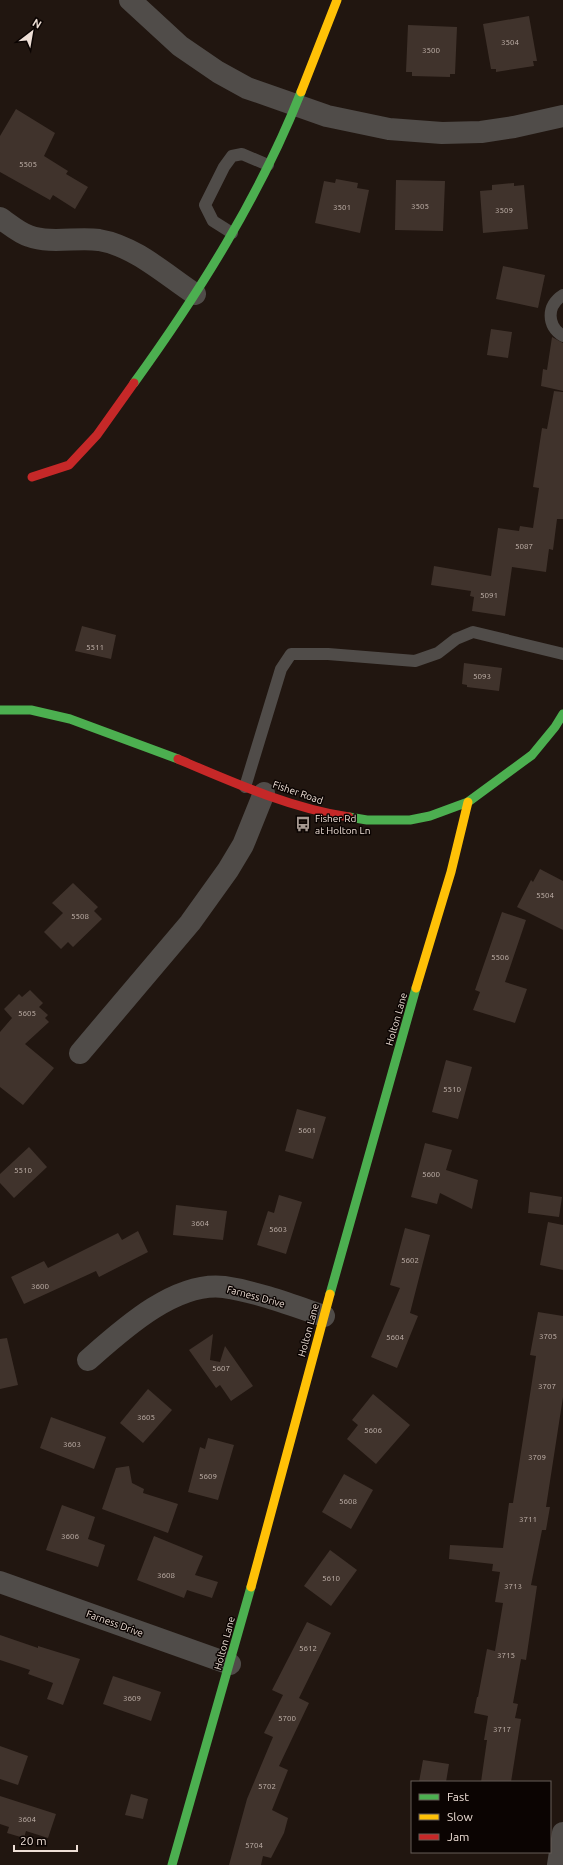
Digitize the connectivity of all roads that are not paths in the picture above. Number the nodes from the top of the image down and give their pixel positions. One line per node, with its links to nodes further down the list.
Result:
1 (130, 0): 3 (street)
2 (337, 0): 3 (street)
3 (296, 105): 4 (street); 5 (street)
4 (563, 116)
5 (268, 165): 7 (street); 7 (lane)
6 (0, 218): 8 (street)
7 (232, 233): 8 (street)
8 (195, 294): 11 (street)
9 (563, 296): 10 (lane)
10 (563, 336)
11 (32, 477)
12 (563, 654): 15 (lane)
13 (0, 710): 15 (street, Fisher Road)
14 (563, 714): 16 (street, Fisher Road)
15 (255, 790): 16 (street, Fisher Road); 17 (street)
16 (468, 802): 18 (street, Holton Lane)
17 (80, 1053)
18 (324, 1316): 19 (street, Farness Drive); 21 (street, Holton Lane)
19 (88, 1360)
20 (0, 1582): 21 (street, Farness Drive)
21 (230, 1664): 23 (street, Holton Lane)
22 (563, 1833): 24 (street)
23 (172, 1865)
24 (558, 1865)

